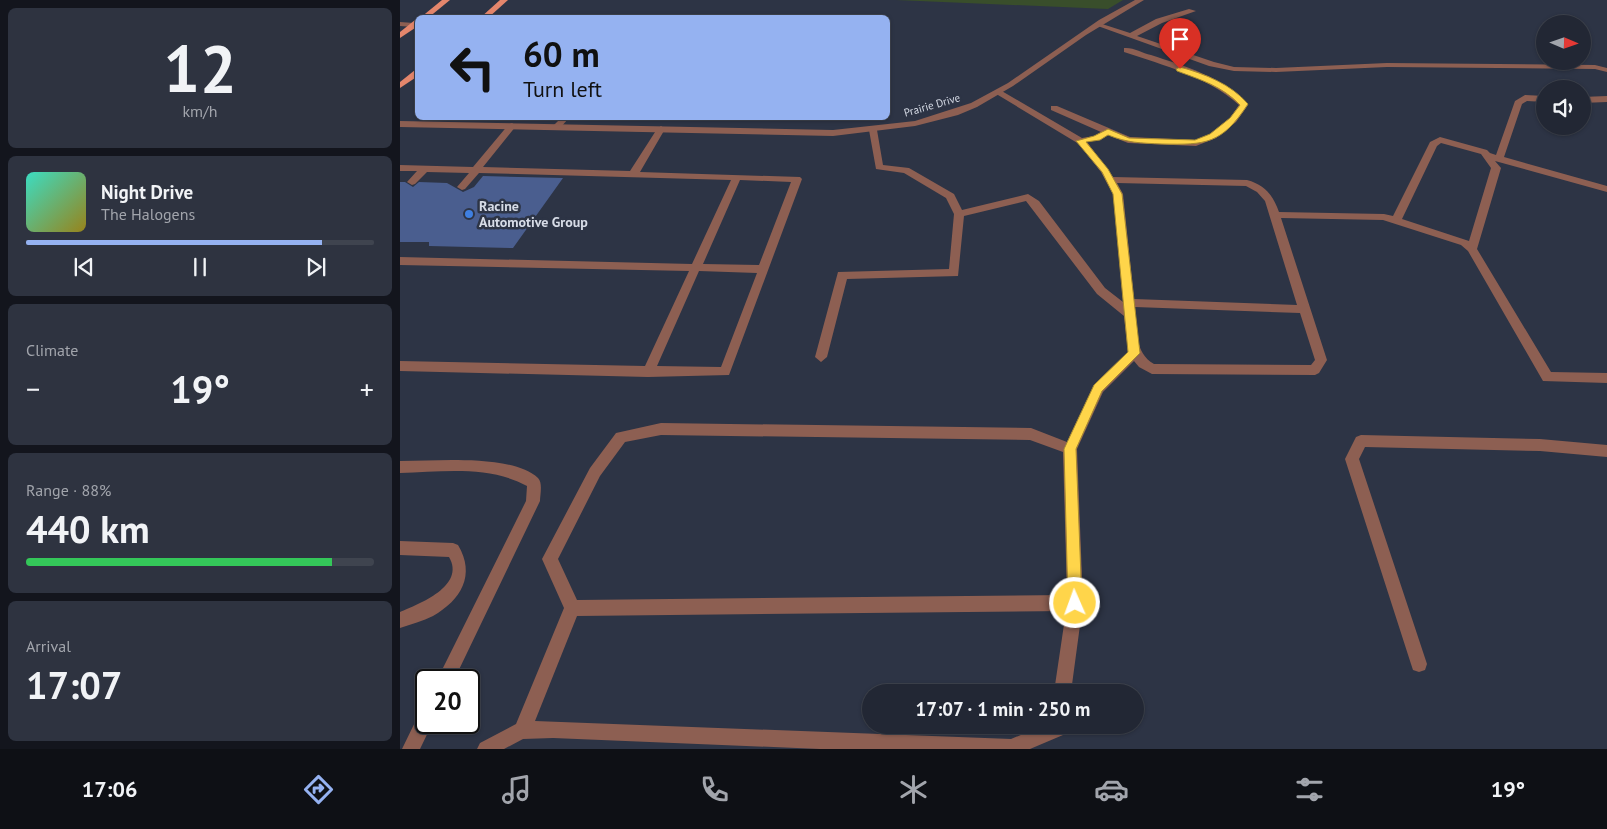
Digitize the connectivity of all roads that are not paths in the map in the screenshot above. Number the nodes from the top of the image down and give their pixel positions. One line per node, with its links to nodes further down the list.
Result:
1 (446, 0): 5 (main road)
2 (504, 0): 6 (main road)
3 (1140, 0): 10 (street, Prairie Drive)
4 (1192, 11): 12 (street)
5 (427, 15)
6 (486, 15)
7 (415, 23): 8 (street)
8 (400, 24)
9 (415, 24): 11 (main road)
10 (1100, 25): 12 (street); 17 (street, Prairie Drive)
11 (400, 36)
12 (1131, 36): 14 (street)
13 (1127, 50): 28 (street)
14 (1607, 70)
15 (415, 74): 16 (main road)
16 (400, 86)
17 (996, 92): 27 (street, Prairie Drive); 29 (street)
18 (1536, 99): 30 (street)
19 (1591, 100): 20 (street)
20 (1607, 100)
21 (1054, 108): 28 (street)
22 (563, 120): 25 (street)
23 (400, 124): 24 (street, Prairie Drive)
24 (512, 126): 25 (street, Prairie Drive); 33 (street)
25 (556, 127): 26 (street, Prairie Drive)
26 (661, 129): 27 (street, Prairie Drive); 34 (street)
27 (873, 130): 40 (street)
28 (1108, 131): 29 (street)
29 (1080, 141): 36 (street)
30 (1494, 157): 39 (street); 42 (street); 43 (street)
31 (400, 168): 32 (street)
32 (424, 169): 33 (street); 37 (street)
33 (476, 170): 34 (street); 38 (street)
34 (633, 174): 35 (street)
35 (737, 177): 45 (street); 46 (street)
36 (1112, 180): 41 (street); 47 (street)
37 (412, 182)
38 (462, 187)
39 (1607, 189)
40 (959, 214): 47 (street); 50 (street)
41 (1274, 215): 42 (street); 48 (street)
42 (1396, 221): 43 (street)
43 (1472, 249): 53 (street)
44 (400, 260): 45 (street)
45 (696, 268): 46 (street); 52 (street)
46 (762, 269): 52 (street)
47 (1130, 308): 48 (street); 49 (street)
48 (1304, 309): 49 (street)
49 (1134, 353): 54 (street)
50 (821, 357)
51 (400, 366): 52 (street)
52 (648, 372)
53 (1607, 378)
54 (1070, 449): 58 (street); 59 (street)
55 (1607, 451): 61 (street)
56 (400, 467): 62 (street)
57 (400, 548): 60 (street)
58 (1075, 603): 59 (street); 63 (street)
59 (572, 608): 64 (street)
60 (400, 620)
61 (1419, 664)
62 (450, 669)
63 (1063, 684)
64 (522, 730): 66 (street); 68 (street)
65 (418, 734): 67 (street)
66 (1045, 734)
67 (411, 749)
68 (486, 749)

